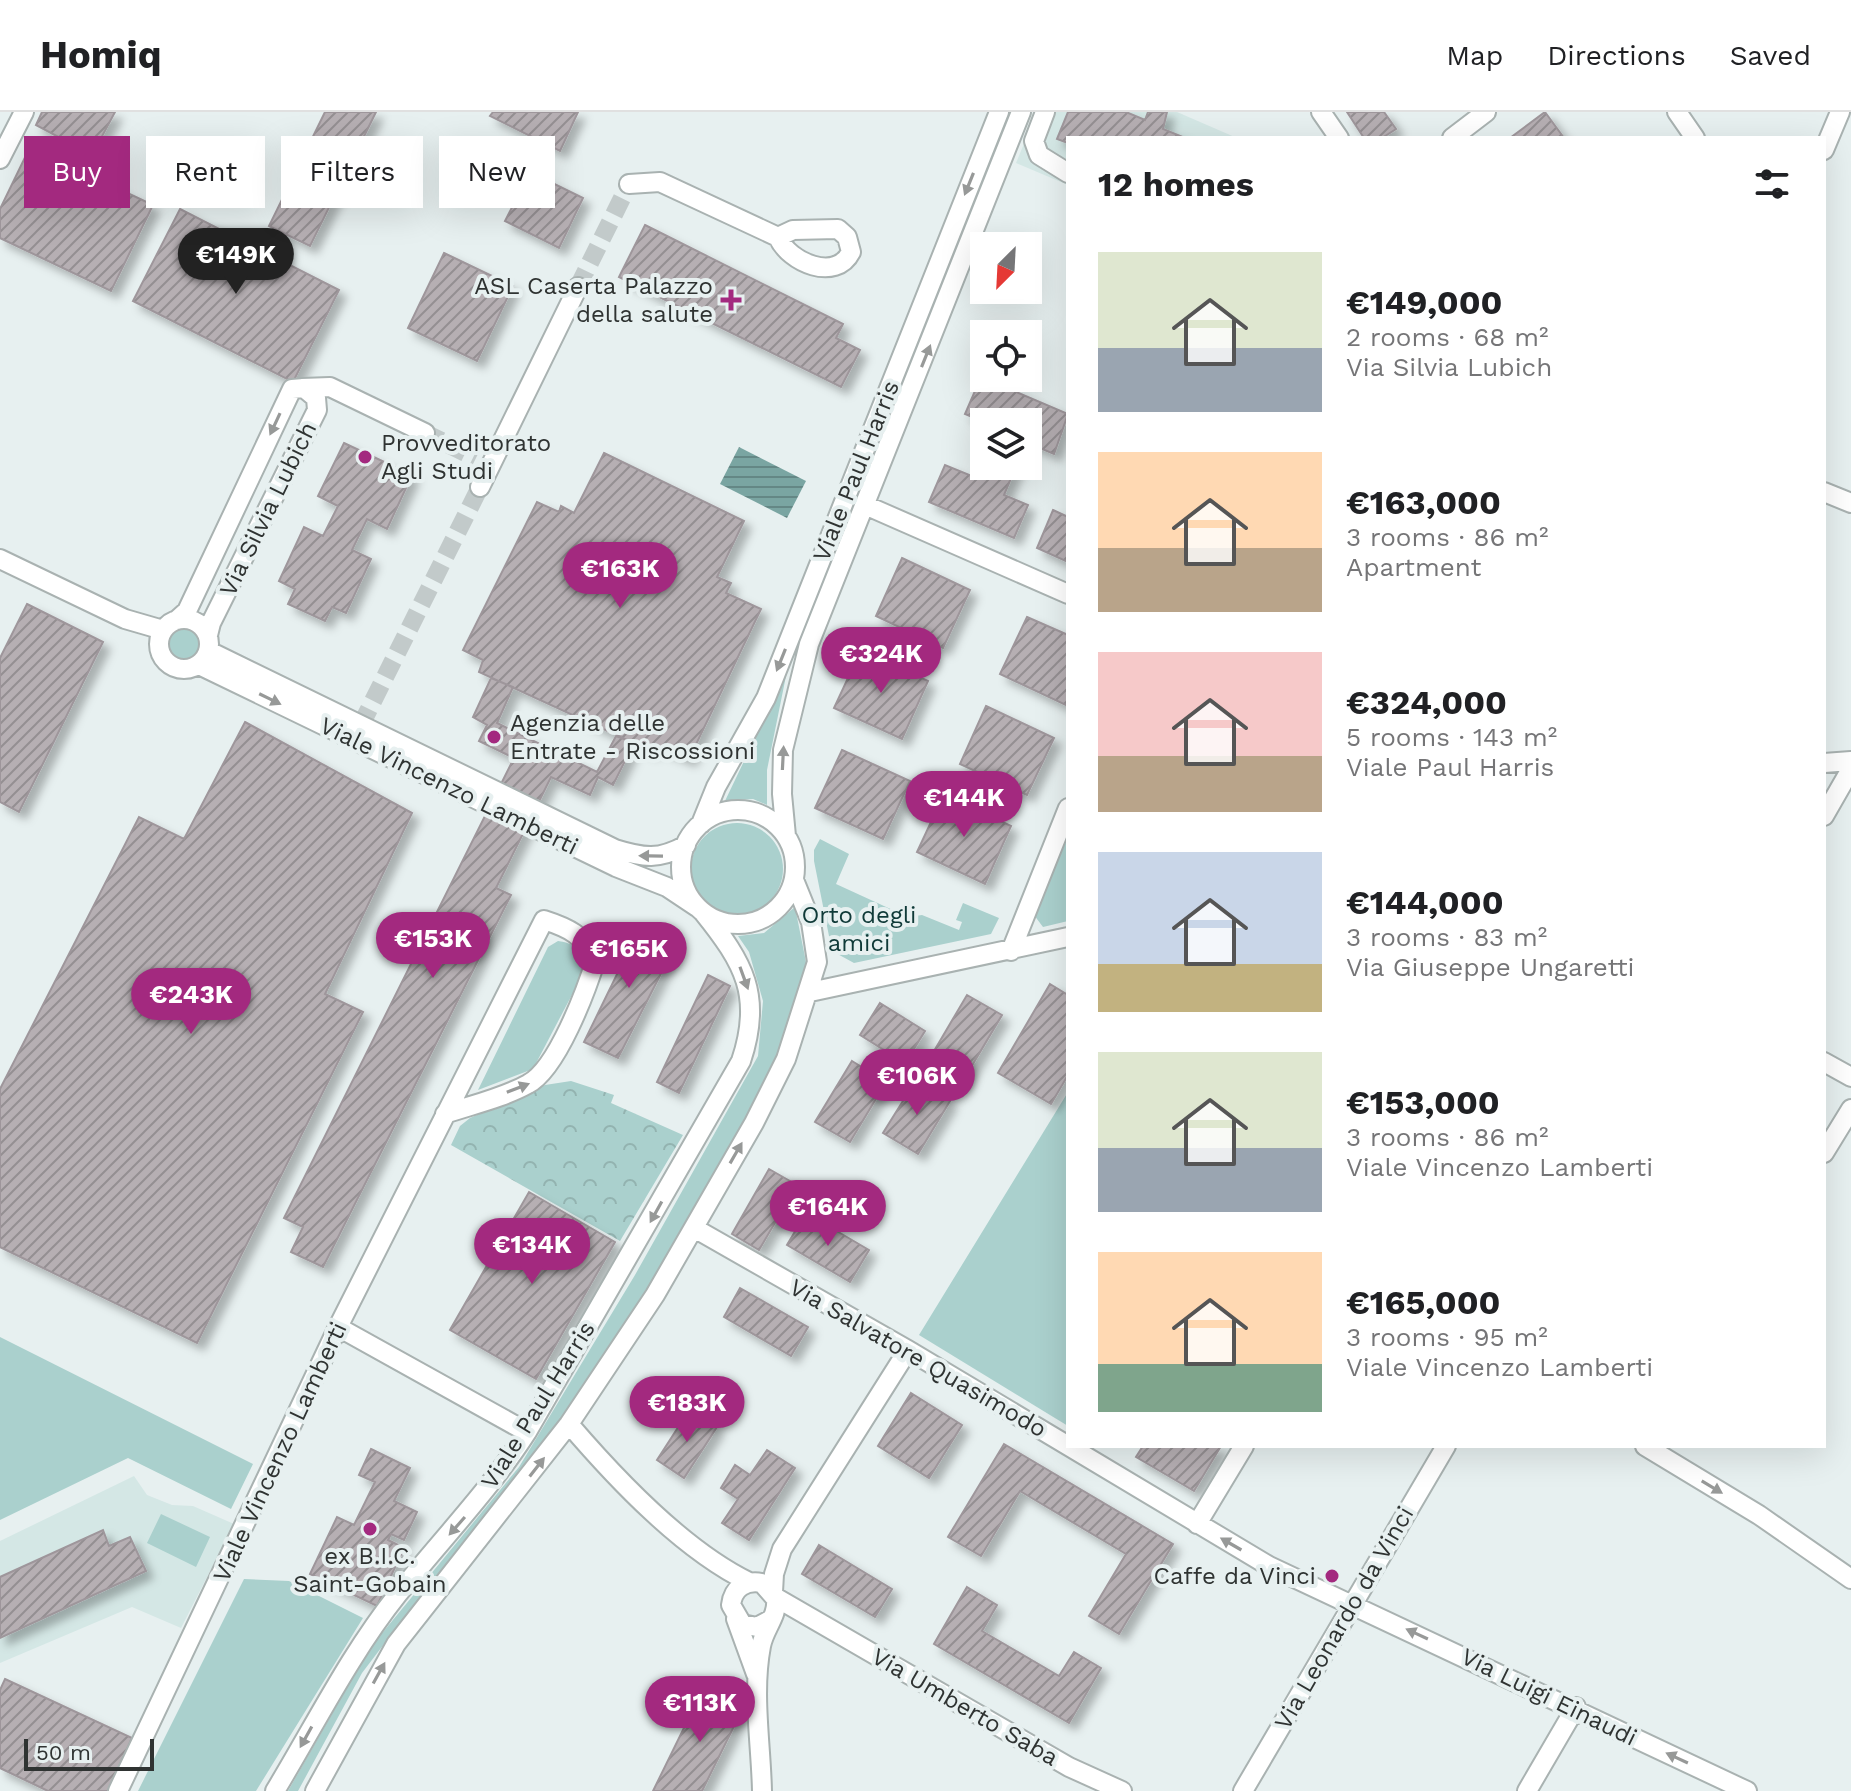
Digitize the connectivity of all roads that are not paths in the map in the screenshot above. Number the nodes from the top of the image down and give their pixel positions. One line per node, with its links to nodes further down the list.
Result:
1 (24, 112): 13 (street)
2 (999, 112): 33 (street, Viale Paul Harris, one-way to 33)
3 (1021, 112): 23 (street, Viale Paul Harris, one-way to 3)
4 (1045, 112): 14 (street)
5 (1321, 112): 9 (street)
6 (1486, 112): 10 (street)
7 (1677, 112): 11 (street)
8 (1840, 112): 12 (street)
9 (1338, 136)
10 (1455, 136)
11 (1694, 136)
12 (1826, 145)
13 (0, 159)
14 (1066, 172)
15 (629, 184): 16 (street)
16 (778, 237)
17 (578, 287): 20 (street)
18 (302, 388): 19 (street, Via Silvia Lubich); 26 (street, Via Silvia Lubich, one-way to 26); 27 (street, Via Silvia Lubich)
19 (425, 433)
20 (480, 487)
21 (1826, 495): 22 (street)
22 (1851, 503)
23 (865, 505): 25 (street); 34 (street, Viale Paul Harris, one-way to 23)
24 (0, 559): 26 (street)
25 (1066, 593)
26 (166, 632): 27 (street); 27 (street)
27 (206, 650): 35 (street, Viale Vincenzo Lamberti, one-way to 27); 37 (street, Viale Vincenzo Lamberti, one-way to 37)
28 (1851, 761): 29 (street)
29 (1826, 763)
30 (1851, 769): 32 (street)
31 (1066, 813): 39 (street)
32 (1826, 813)
33 (701, 824): 34 (street); 35 (street, Viale Paul Harris)
34 (786, 836): 36 (street, Viale Paul Harris)
35 (686, 845): 37 (street, Viale Paul Harris)
36 (794, 880): 37 (street); 40 (street, Viale Paul Harris)
37 (700, 909): 50 (street, Viale Paul Harris, one-way to 50)
38 (1066, 937): 39 (street)
39 (1011, 951): 40 (street)
40 (810, 992): 46 (street, Viale Paul Harris, one-way to 40)
41 (1826, 1063): 42 (street)
42 (1851, 1077)
43 (1851, 1109): 45 (street)
44 (445, 1114): 44 (street, Viale Vincenzo Lamberti, one-way to 44); 47 (street, Viale Vincenzo Lamberti)
45 (1826, 1150)
46 (694, 1228): 48 (street, Via Salvatore Quasimodo); 49 (street, Viale Paul Harris)
47 (338, 1327): 50 (street); 68 (street, Viale Vincenzo Lamberti)
48 (908, 1350): 51 (street, Via Salvatore Quasimodo); 57 (street)
49 (569, 1424): 58 (street); 70 (street, Viale Paul Harris, one-way to 49)
50 (527, 1432): 69 (street, Viale Paul Harris, one-way to 69)
51 (1066, 1445)
52 (1071, 1448): 56 (street, Via Salvatore Quasimodo)
53 (1243, 1448): 56 (street)
54 (1445, 1448): 62 (street, Via Leonardo da Vinci)
55 (1648, 1448): 59 (street, one-way to 59)
56 (1197, 1524): 62 (street, Via Salvatore Quasimodo, one-way to 56)
57 (782, 1549): 60 (street); 61 (street)
58 (704, 1556): 60 (street); 63 (street)
59 (1851, 1579)
60 (752, 1582): 61 (street); 63 (street)
61 (774, 1594): 64 (street); 65 (street, Via Umberto Saba)
62 (1351, 1603): 67 (street, Via Luigi Einaudi, one-way to 62); 73 (street, Via Leonardo da Vinci)
63 (734, 1612): 64 (street); 66 (street)
64 (772, 1618): 65 (street, Via Umberto Saba); 66 (street)
65 (810, 1619): 72 (street, Via Umberto Saba)
66 (758, 1680): 71 (street)
67 (1576, 1707): 74 (street); 75 (street, Via Luigi Einaudi, one-way to 67)
68 (118, 1791)
69 (275, 1791)
70 (315, 1791)
71 (762, 1791)
72 (1122, 1791)
73 (1243, 1791)
74 (1527, 1791)
75 (1747, 1791)

